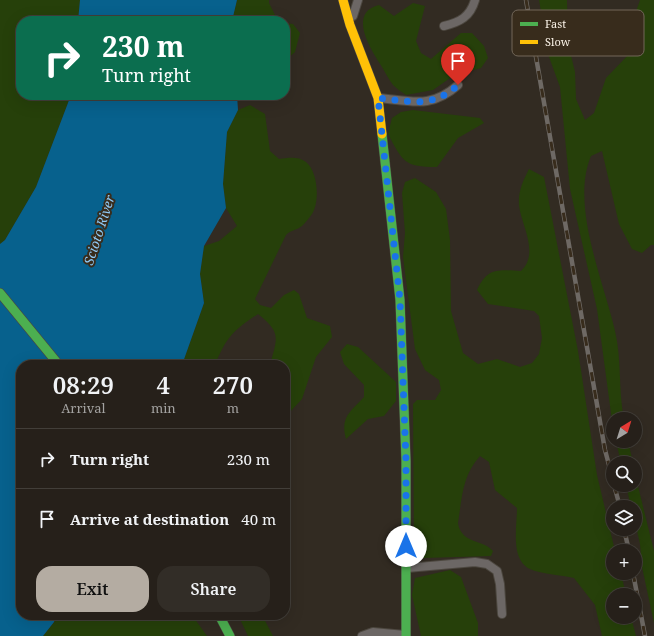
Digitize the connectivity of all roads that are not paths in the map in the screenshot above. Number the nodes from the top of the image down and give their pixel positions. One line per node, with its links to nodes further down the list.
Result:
1 (343, 0): 4 (street)
2 (358, 0): 4 (lane)
3 (475, 0): 5 (lane)
4 (350, 25): 7 (street)
5 (444, 26)
6 (458, 85): 7 (lane)
7 (378, 98): 10 (street)
8 (0, 293): 9 (street)
9 (55, 360)
10 (406, 568): 11 (lane); 13 (street)
11 (502, 614)
12 (222, 620): 14 (street)
13 (406, 635): 15 (lane)
14 (230, 636)
15 (362, 636)

